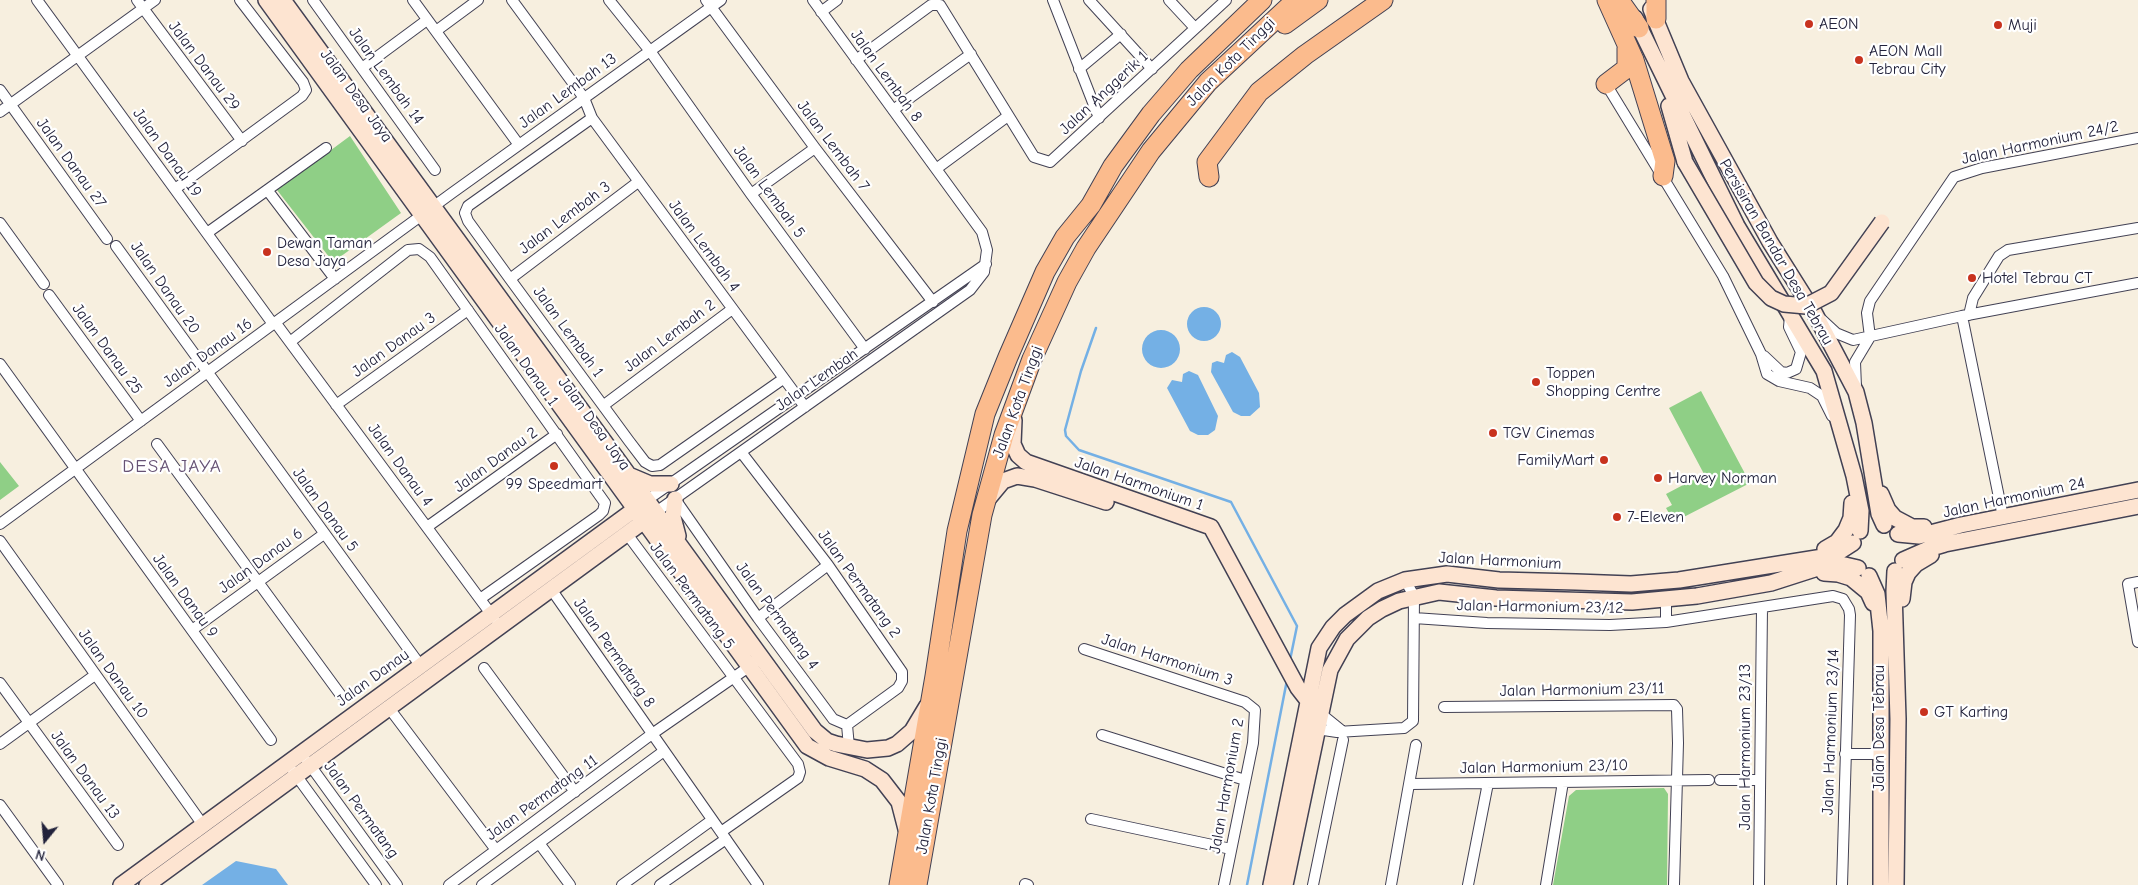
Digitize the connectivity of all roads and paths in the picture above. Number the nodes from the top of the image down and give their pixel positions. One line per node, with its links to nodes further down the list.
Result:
1 (37, 0): 38 (street, Jalan Danau 19)
2 (155, 0): 27 (street)
3 (240, 0): 55 (street)
4 (266, 0): 68 (main road, Jalan Desa Jaya)
5 (283, 0): 67 (main road, Jalan Desa Jaya)
6 (313, 0): 41 (street, Jalan Lembah 14)
7 (413, 0): 30 (street)
8 (478, 0): 33 (street)
9 (512, 0): 47 (street, Jalan Lembah 4)
10 (610, 0): 36 (street, Jalan Lembah 5)
11 (721, 0): 28 (street, Jalan Lembah 13)
12 (813, 0): 29 (street, Jalan Lembah 8)
13 (837, 0): 29 (street)
14 (1053, 0): 42 (street)
15 (1088, 0): 34 (street)
16 (1169, 0): 32 (street)
17 (1226, 0): 32 (street, Jalan Anggerik 1)
18 (1262, 0): 165 (highway, Jalan Kota Tinggi)
19 (1296, 0): 40 (highway, Jalan Kota Tinggi)
20 (1318, 0): 40 (highway)
21 (1383, 0): 62 (highway)
22 (1607, 0): 35 (highway)
23 (1619, 0): 35 (highway)
24 (1627, 0): 35 (main road, Persisiran Bandar Desa Tebrau)
25 (1648, 0): 31 (main road, Persisiran Bandar Desa Tebrau)
26 (1656, 0): 31 (highway)
27 (140, 4): 38 (street); 55 (street, Jalan Danau 29)
28 (708, 4): 36 (street, Jalan Lembah 13); 58 (street, Jalan Lembah 7)
29 (822, 12): 39 (street, Jalan Lembah 8)
30 (427, 20): 33 (street); 41 (street)
31 (1656, 20): 84 (main road, Persisiran Bandar Desa Tebrau)
32 (1195, 28): 43 (street, Jalan Anggerik 1)
33 (436, 31): 56 (street)
34 (1120, 34): 42 (street); 43 (street)
35 (1633, 35): 44 (highway); 45 (main road, Persisiran Bandar Desa Tebrau); 61 (highway)
36 (650, 51): 47 (street, Jalan Lembah 13); 66 (street, Jalan Lembah 5)
37 (970, 54): 39 (street); 49 (street); 51 (street)
38 (78, 56): 48 (street); 64 (street, Jalan Danau 19)
39 (856, 60): 49 (street, Jalan Lembah 8)
40 (1228, 62): 97 (highway, Jalan Kota Tinggi)
41 (362, 68): 60 (street, Jalan Lembah 14)
42 (1079, 69): 53 (street)
43 (1152, 69): 53 (street, Jalan Anggerik 1)
44 (1606, 84): 61 (street)
45 (1668, 88): 69 (main road, bridge); 85 (main road, Persisiran Bandar Desa Tebrau)
46 (0, 90): 48 (street, Jalan Danau 27)
47 (584, 98): 52 (street, Jalan Lembah 4); 56 (street, Jalan Lembah 13)
48 (11, 105): 50 (street); 73 (street, Jalan Danau 27)
49 (893, 110): 59 (street, Jalan Lembah 8)
50 (0, 112)
51 (1008, 116): 53 (street, Jalan Anggerik 1); 59 (street)
52 (592, 118): 63 (street, Jalan Lembah 4); 77 (street, Jalan Lembah 1)
53 (1099, 118)
54 (2138, 138): 88 (street, Jalan Harmonium 24/2)
55 (242, 141): 64 (street)
56 (519, 145): 67 (street, Jalan Lembah 13)
57 (326, 148): 65 (street)
58 (815, 148): 66 (street); 81 (street, Jalan Lembah 7)
59 (936, 169): 75 (street)
60 (435, 170)
61 (1663, 176): 91 (street)
62 (1209, 177)
63 (638, 182): 77 (street, Jalan Lembah 3); 83 (street, Jalan Lembah 4)
64 (175, 189): 72 (street, Jalan Danau 19)
65 (268, 191): 72 (street); 76 (street)
66 (751, 194): 90 (street, Jalan Lembah 5)
67 (433, 207): 68 (street, Jalan Danau 16); 107 (main road, Jalan Desa Jaya)
68 (421, 216): 76 (street, Jalan Danau 16); 111 (main road, Jalan Desa Jaya)
69 (1882, 222)
70 (0, 223): 79 (street)
71 (2138, 228): 86 (street)
72 (207, 233): 87 (street, Jalan Danau 19)
73 (106, 239)
74 (116, 246): 93 (street, Jalan Danau 20)
75 (986, 264): 81 (street, Jalan Lembah); 100 (street, Jalan Lembah)
76 (335, 279): 87 (street, Jalan Danau 16)
77 (510, 279): 99 (street, Jalan Lembah 1)
78 (2138, 283): 86 (street)
79 (44, 284)
80 (49, 295): 101 (street, Jalan Danau 25)
81 (933, 302): 90 (street, Jalan Lembah)
82 (468, 310): 89 (street, Jalan Danau 1); 98 (street, Jalan Danau 3); 102 (street, Jalan Danau 1)
83 (732, 310): 94 (street, Jalan Lembah 4); 99 (street, Jalan Lembah 2)
84 (1814, 312): 88 (street); 95 (main road, Persisiran Bandar Desa Tebrau)
85 (1790, 314): 91 (street); 104 (main road, Persisiran Bandar Desa Tebrau)
86 (1966, 315): 88 (street); 118 (street)
87 (274, 323): 89 (street, Jalan Danau 4); 93 (street, Jalan Danau 16)
88 (1870, 337): 95 (street)
89 (290, 342): 98 (street, Jalan Danau 4)
90 (865, 349): 96 (street, Jalan Lembah)
91 (1761, 354): 104 (street)
92 (0, 364): 106 (street, Jalan Danau 9)
93 (206, 373): 101 (street, Jalan Danau 16); 125 (street, Jalan Danau 5)
94 (783, 378): 96 (street, Jalan Lembah 4); 99 (street, Jalan Lembah 1)
95 (1856, 392): 108 (main road, Persisiran Bandar Desa Tebrau)
96 (797, 396): 100 (street, Jalan Lembah 4); 110 (street, Jalan Lembah)
97 (1016, 401): 114 (highway, Jalan Kota Tinggi); 162 (main road, Jalan Harmonium 1)
98 (336, 405): 124 (street, Jalan Danau 4)
99 (604, 405)
100 (805, 407): 105 (street, Jalan Lembah)
101 (141, 421): 106 (street, Jalan Danau 16)
102 (557, 434): 124 (street, Jalan Danau 2); 144 (street, Jalan Danau 1)
103 (157, 444): 138 (street)
104 (1844, 444): 109 (main road, Persisiran Bandar Desa Tebrau)
105 (742, 452): 113 (street, Jalan Lembah); 133 (street, Jalan Permatang 2)
106 (76, 468): 120 (street, Jalan Danau 16); 152 (street, Jalan Danau 9)
107 (628, 474): 110 (main road); 115 (main road, Jalan Desa Jaya)
108 (1871, 474): 121 (main road, Persisiran Bandar Desa Tebrau); 122 (main road)
109 (1854, 476): 128 (main road, Persisiran Bandar Desa Tebrau); 134 (main road)
110 (671, 484): 115 (street, Jalan Lembah)
111 (620, 490): 117 (main road, Jalan Desa Jaya); 123 (main road)
112 (2138, 490): 118 (main road, Jalan Harmonium 24)
113 (676, 498): 115 (street, Jalan Lembah); 132 (main road); 148 (street, Jalan Permatang 4)
114 (985, 502): 162 (main road, Jalan Harmonium 1); 218 (highway, Jalan Kota Tinggi)
115 (652, 506): 117 (main road, Jalan Danau); 119 (main road, Jalan Danau); 132 (main road, Jalan Desa Jaya)
116 (2138, 506): 130 (main road, Jalan Harmonium 24)
117 (634, 509): 119 (main road, Jalan Desa Jaya); 123 (main road, Jalan Danau)
118 (2003, 516): 122 (main road, Jalan Harmonium 24)
119 (643, 521): 126 (main road, Jalan Danau); 131 (main road, Jalan Desa Jaya)
120 (0, 524)
121 (1884, 525): 127 (main road); 128 (main road)
122 (1961, 525): 127 (main road, Jalan Harmonium 24)
123 (611, 526): 147 (main road, Jalan Danau)
124 (427, 528): 144 (street, Jalan Danau 4)
125 (324, 534): 138 (street, Jalan Danau 6); 157 (street, Jalan Danau 5)
126 (627, 534): 131 (main road); 141 (main road, Jalan Danau); 161 (street, Jalan Permatang 5)
127 (1898, 534): 135 (main road)
128 (1857, 537): 134 (main road, Jalan Harmonium); 136 (main road)
129 (0, 541): 160 (street, Jalan Danau 10)
130 (1965, 541): 135 (main road, Jalan Harmonium 24); 153 (main road)
131 (659, 543): 158 (main road, Jalan Desa Jaya)
132 (680, 545): 156 (main road, Jalan Desa Jaya)
133 (828, 565): 148 (street); 173 (street, Jalan Permatang 2)
134 (1771, 565): 137 (main road, Jalan Harmonium)
135 (1899, 566): 136 (main road); 153 (main road, Jalan Desa Tebrau)
136 (1864, 572): 140 (main road); 153 (main road, Jalan Desa Tebrau)
137 (1405, 580): 142 (street); 167 (main road, Jalan Harmonium)
138 (259, 582): 152 (street, Jalan Danau 6); 164 (street)
139 (2138, 582): 154 (street)
140 (1771, 583): 145 (main road); 153 (main road)
141 (551, 589): 151 (main road, Jalan Danau); 175 (street, Jalan Permatang 8)
142 (1414, 596): 145 (main road); 149 (street); 170 (main road)
143 (1827, 596): 146 (street, Jalan Harmonium 23/12); 184 (street, Jalan Harmonium 23/14)
144 (480, 599): 147 (street, Jalan Danau 4)
145 (1666, 599): 150 (street)
146 (1762, 608): 150 (street, Jalan Harmonium 23/12); 191 (street, Jalan Harmonium 23/13)
147 (491, 614): 151 (street, Jalan Danau 4); 157 (main road, Jalan Danau)
148 (758, 618): 173 (street, Jalan Permatang 4)
149 (1414, 618): 150 (street, Jalan Harmonium 23/12); 177 (street)
150 (1666, 622)
151 (500, 626): 169 (main road, Jalan Danau)
152 (192, 630): 178 (street, Jalan Danau 9)
153 (1888, 632): 185 (main road, Jalan Desa Tebrau); 230 (main road, Jalan Desa Tebrau)
154 (2138, 642)
155 (1084, 649): 166 (street, Jalan Harmonium 3)
156 (762, 658): 158 (street, Jalan Permatang 11); 181 (main road, Jalan Desa Jaya)
157 (420, 665): 183 (main road, Jalan Danau)
158 (749, 667): 161 (street, Jalan Permatang 11); 201 (main road, Jalan Desa Jaya)
159 (484, 668): 195 (street)
160 (94, 675): 172 (street); 199 (street, Jalan Danau 10)
161 (734, 677): 175 (street, Jalan Permatang 11); 200 (street, Jalan Permatang 5)
162 (1287, 678): 167 (main road, Jalan Harmonium 1); 171 (main road, Jalan Harmonium 1)
163 (0, 683): 172 (street, Jalan Danau 13)
164 (340, 694)
165 (932, 696): 181 (main road, Jalan Desa Jaya); 201 (highway, Jalan Kota Tinggi)
166 (1240, 700): 189 (street, Jalan Harmonium 2)
167 (1308, 703): 170 (main road, Jalan Harmonium 1); 171 (main road, Jalan Harmonium)
168 (1444, 707): 190 (street, Jalan Harmonium 23/11)
169 (389, 708): 187 (main road, Jalan Danau); 205 (street)
170 (1321, 714): 174 (main road); 177 (street)
171 (1304, 718): 174 (main road, Jalan Harmonium 1); 220 (main road, Jalan Harmonium)
172 (28, 723): 179 (street); 203 (street, Jalan Danau 13)
173 (847, 725): 181 (street)
174 (1317, 729): 177 (street); 221 (main road)
175 (652, 734): 182 (street, Jalan Permatang 8); 195 (street, Jalan Permatang 11)
176 (1102, 735): 189 (street)
177 (1343, 735): 222 (street)
178 (271, 740)
179 (0, 744)
180 (1416, 745): 194 (street)
181 (849, 747)
182 (664, 751): 198 (street, Jalan Permatang 8); 202 (street)
183 (301, 752): 186 (main road, Jalan Danau); 187 (street, Jalan Permatang)
184 (1845, 754): 185 (street); 228 (street, Jalan Harmonium 23/14)
185 (1882, 754): 229 (main road, Jalan Desa Tebrau)
186 (287, 762): 188 (street, Jalan Permatang); 199 (main road, Jalan Danau)
187 (310, 766): 188 (main road, Jalan Danau); 210 (street, Jalan Permatang)
188 (297, 776): 208 (main road, Jalan Danau); 209 (street, Jalan Permatang)
189 (1245, 780): 204 (street, Jalan Harmonium 2)
190 (1678, 780): 191 (street, Jalan Harmonium 23/10); 192 (street, Jalan Harmonium 23/10); 226 (street)
191 (1760, 780): 227 (street, Jalan Harmonium 23/13)
192 (1564, 782): 193 (street, Jalan Harmonium 23/10); 225 (street)
193 (1488, 783): 194 (street, Jalan Harmonium 23/10); 224 (street)
194 (1411, 784): 223 (street)
195 (575, 792): 205 (street, Jalan Permatang 11)
196 (0, 805): 206 (street)
197 (1091, 819): 204 (street)
198 (712, 820): 200 (street, Jalan Permatang 8); 214 (street)
199 (203, 825): 207 (main road, Jalan Danau)
200 (723, 836): 215 (street); 216 (street, Jalan Permatang 8)
201 (908, 839): 217 (highway, Jalan Kota Tinggi)
202 (539, 843): 212 (street); 213 (street)
203 (118, 845)
204 (1231, 849): 219 (street, Jalan Harmonium 2)
205 (496, 850): 211 (street, Jalan Permatang 11)
206 (58, 885)
207 (121, 885)
208 (147, 885)
209 (376, 885)
210 (397, 885)
211 (449, 885)
212 (482, 885)
213 (570, 885)
214 (622, 885)
215 (660, 885)
216 (758, 885)
217 (899, 885)
218 (917, 885)
219 (1224, 885)
220 (1271, 885)
221 (1285, 885)
222 (1313, 885)
223 (1391, 885)
224 (1468, 885)
225 (1546, 885)
226 (1674, 885)
227 (1759, 885)
228 (1842, 885)
229 (1881, 885)
230 (1896, 885)

